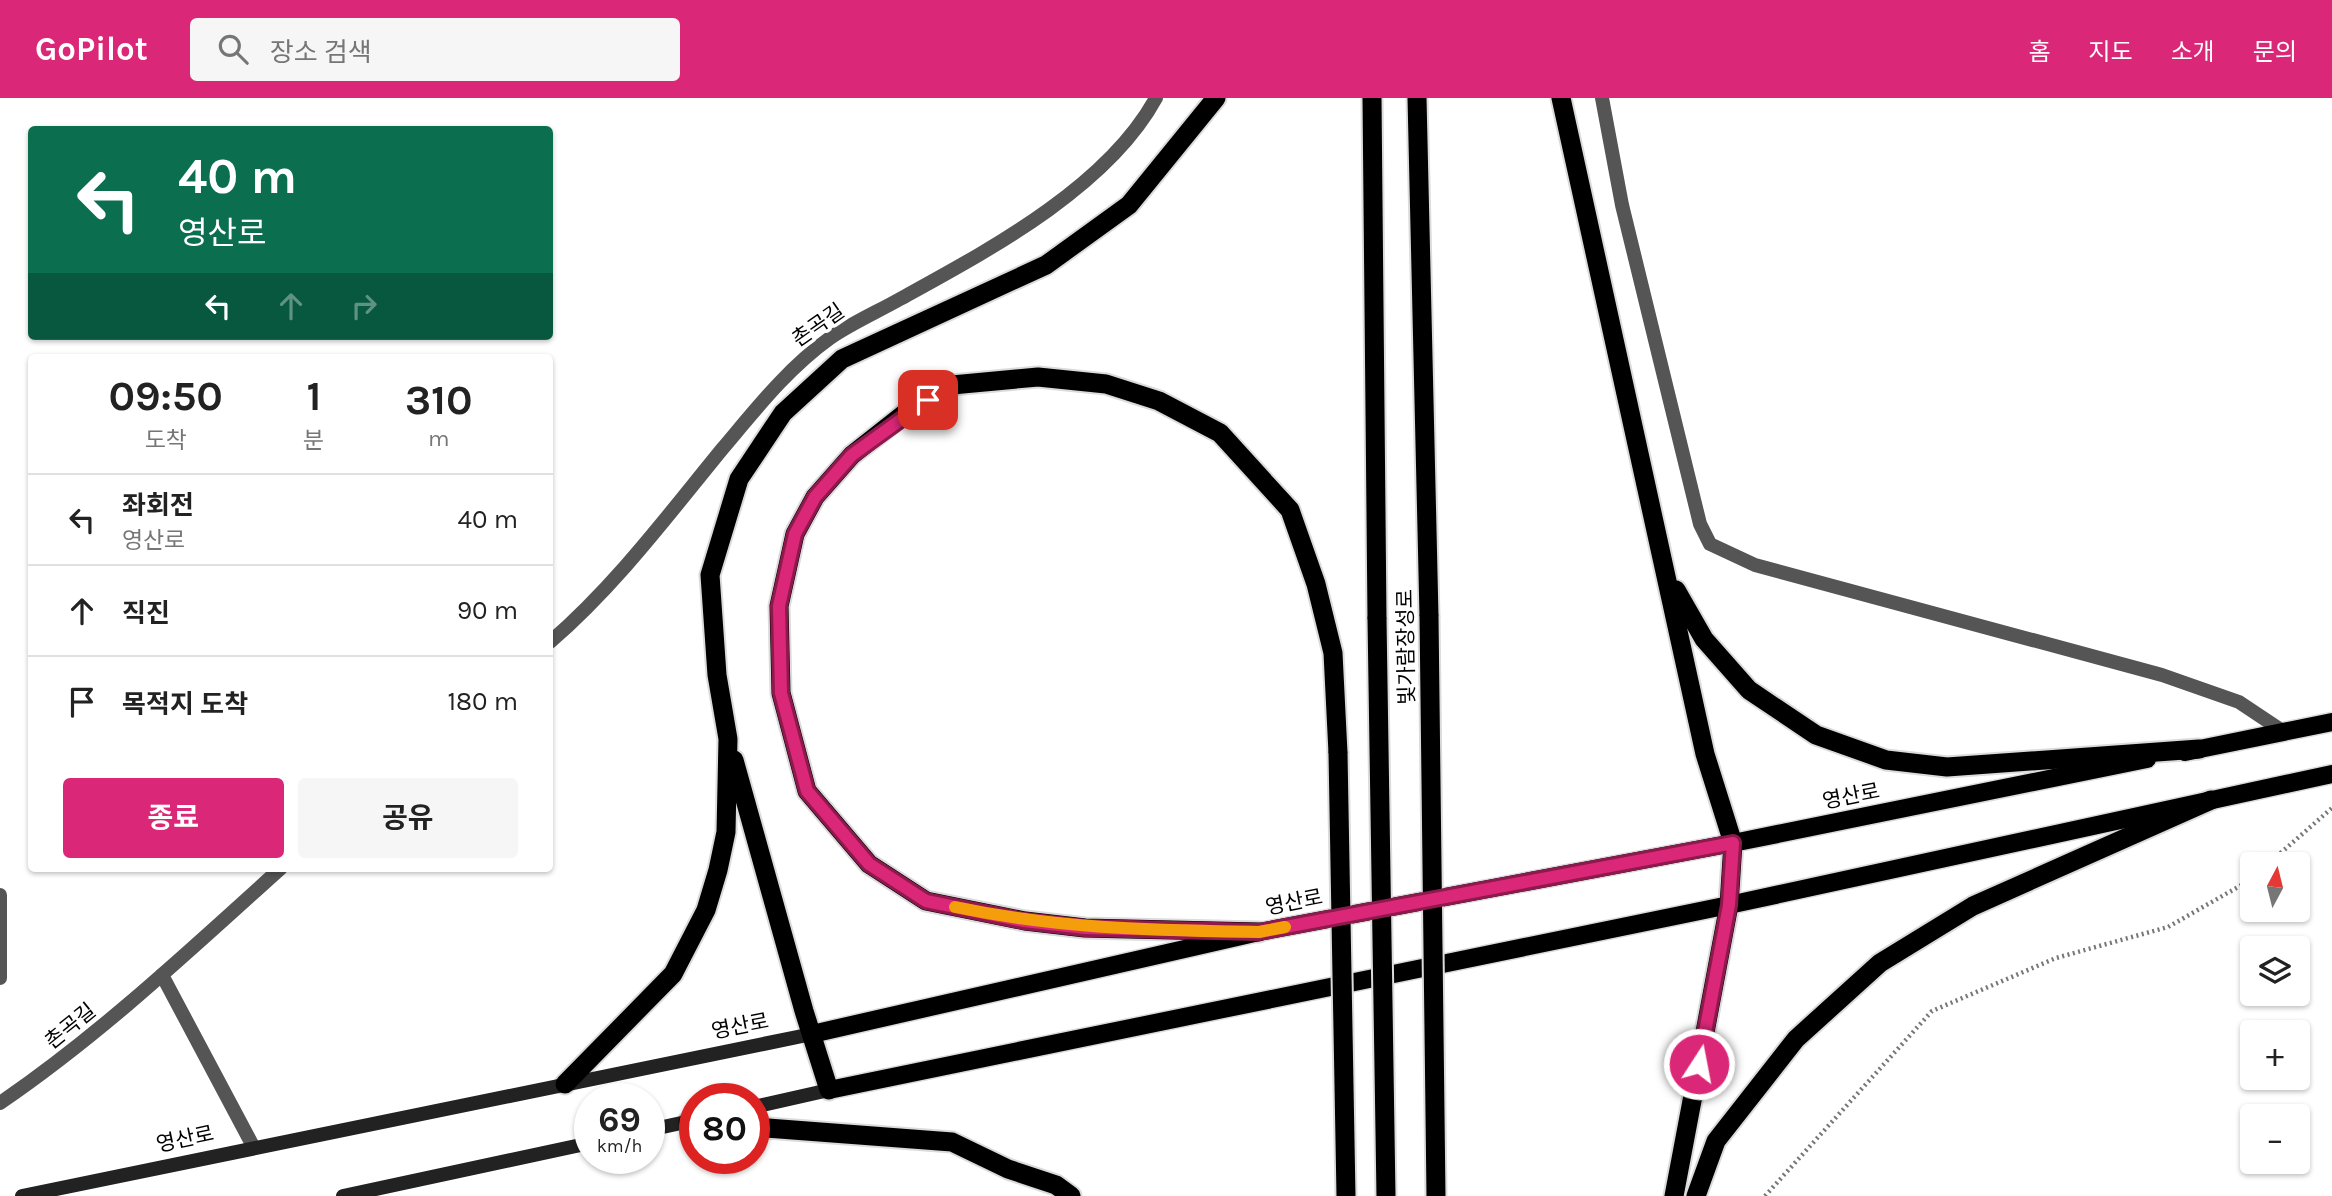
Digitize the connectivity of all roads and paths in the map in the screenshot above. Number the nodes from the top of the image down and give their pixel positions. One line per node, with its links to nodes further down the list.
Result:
1 (1156, 98): 8 (street, 촌곡길)
2 (1216, 98): 11 (highway)
3 (1372, 98): 37 (highway, 빛가람장성로, bridge)
4 (1418, 98): 38 (highway, 빛가람장성로, bridge)
5 (1561, 98): 7 (highway)
6 (1602, 98): 10 (street)
7 (1666, 573): 12 (highway); 16 (highway)
8 (553, 639)
9 (2332, 722): 10 (main road, 영산로)
10 (2284, 732): 12 (main road, 영산로)
11 (728, 739): 25 (highway); 26 (highway)
12 (2199, 749): 16 (main road, 영산로)
13 (2332, 774): 14 (main road)
14 (2211, 800): 21 (main road); 40 (highway)
15 (2332, 808): 17 (path)
16 (1733, 843): 21 (highway); 22 (main road, 영산로)
17 (2282, 852)
18 (277, 872): 23 (street, 촌곡길)
19 (2240, 886): 41 (path)
20 (0, 895): 24 (street)
21 (1729, 905): 27 (main road); 39 (highway)
22 (1259, 932): 25 (main road, 영산로); 36 (highway, bridge)
23 (162, 975): 29 (street, 촌곡길); 32 (street)
24 (0, 978)
25 (812, 1034): 26 (main road, 영산로); 27 (highway)
26 (565, 1084): 32 (main road, 영산로)
27 (829, 1090): 28 (main road)
28 (770, 1103)
29 (0, 1104)
30 (770, 1128): 35 (highway)
31 (574, 1146): 34 (main road)
32 (254, 1148): 33 (main road, 영산로)
33 (22, 1196)
34 (343, 1196)
35 (1071, 1196)
36 (1346, 1196)
37 (1386, 1196)
38 (1436, 1196)
39 (1674, 1196)
40 (1696, 1196)
41 (1765, 1196)

